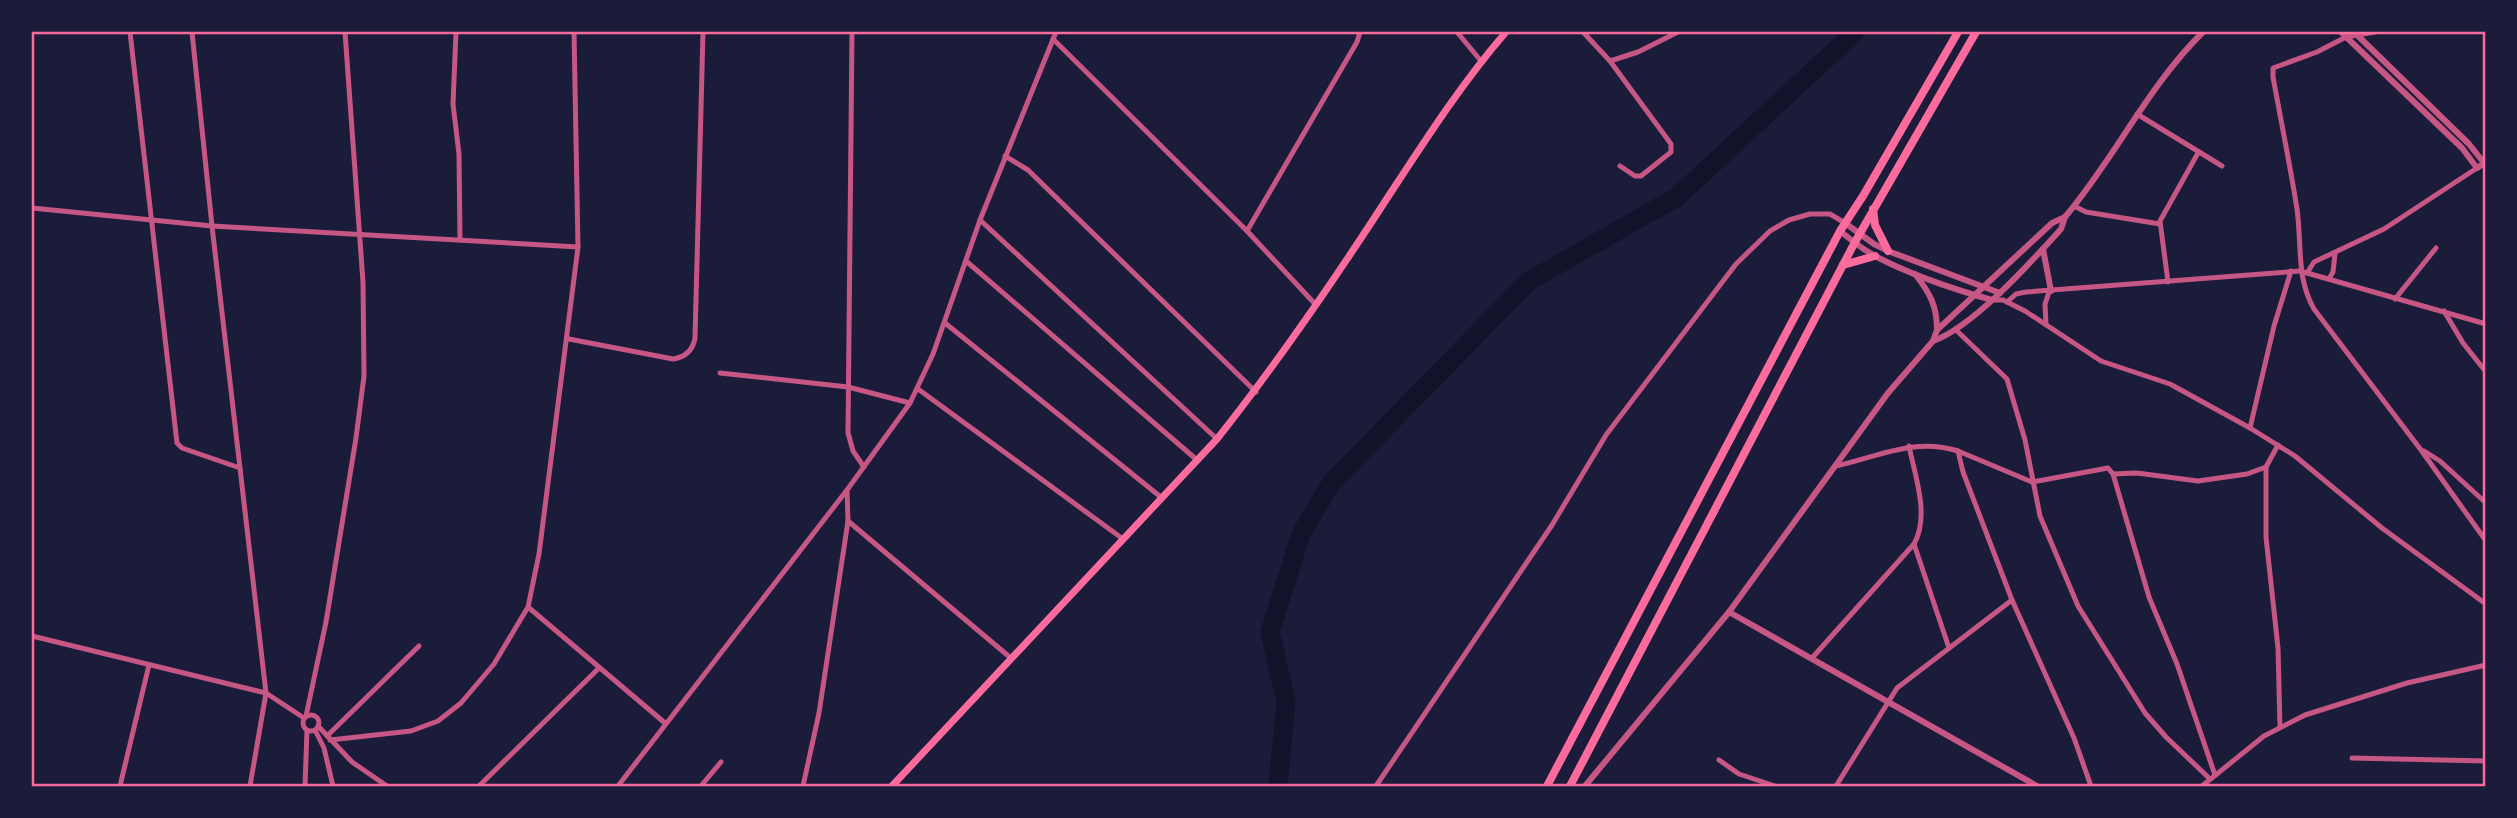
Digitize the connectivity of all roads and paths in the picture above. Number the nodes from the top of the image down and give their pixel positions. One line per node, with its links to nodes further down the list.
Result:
1 (130, 32): 35 (street)
2 (192, 32): 39 (street)
3 (345, 32): 42 (street)
4 (456, 32): 44 (street)
5 (574, 32): 45 (street)
6 (703, 32): 71 (street)
7 (852, 32): 75 (street)
8 (1056, 32): 21 (street)
9 (1360, 32): 40 (street)
10 (1457, 32): 22 (street)
11 (1506, 32): 22 (main road)
12 (1583, 32): 23 (street)
13 (1678, 32): 23 (street)
14 (1958, 32): 37 (main road)
15 (1976, 32): 33 (main road)
16 (2203, 32): 24 (street)
17 (2341, 32): 20 (street)
18 (2375, 32): 19 (street)
19 (2355, 33): 20 (street); 27 (street)
20 (2346, 37): 30 (street); 54 (street)
21 (1053, 39): 26 (street); 40 (street)
22 (1481, 61): 64 (main road)
23 (1610, 61): 28 (street)
24 (2137, 114): 25 (street); 31 (street)
25 (2198, 153): 29 (street); 38 (street)
26 (1005, 156): 36 (street); 77 (street)
27 (2485, 162): 30 (street)
28 (1620, 166)
29 (2222, 166)
30 (2477, 168): 49 (street)
31 (2074, 206): 34 (street); 38 (street)
32 (32, 208): 35 (street)
33 (1873, 209): 43 (main road); 48 (main road)
34 (2065, 217): 46 (street); 58 (street)
35 (150, 218): 39 (street); 89 (street)
36 (980, 220): 51 (street); 80 (street)
37 (1845, 223): 41 (main road); 43 (street); 134 (street)
38 (2160, 224): 57 (street)
39 (212, 226): 42 (street); 89 (street)
40 (1247, 231): 64 (street)
41 (1840, 231): 43 (street); 135 (main road)
42 (360, 234): 44 (street); 113 (street)
43 (1858, 238): 48 (street); 50 (street); 52 (main road)
44 (460, 240): 45 (street)
45 (578, 247): 71 (street)
46 (2043, 248): 59 (street); 61 (street)
47 (2435, 248): 63 (street)
48 (1888, 251): 58 (street)
49 (2334, 254): 54 (street); 56 (street)
50 (1875, 256): 52 (main road); 55 (street)
51 (967, 261): 66 (street); 85 (street)
52 (1843, 265): 136 (main road)
53 (2291, 271): 54 (street); 57 (street); 79 (street)
54 (2303, 272): 56 (street); 83 (street)
55 (1914, 273): 60 (street); 70 (street)
56 (2329, 279): 63 (street)
57 (2168, 282): 59 (street)
58 (1985, 286): 60 (street); 61 (street)
59 (2050, 291): 61 (street); 68 (street)
60 (1976, 295): 62 (street); 70 (street)
61 (2004, 298): 62 (street); 68 (street)
62 (1992, 299): 69 (street)
63 (2395, 299): 65 (street)
64 (1316, 305): 77 (main road)
65 (2444, 311): 67 (street); 73 (street)
66 (945, 323): 76 (street); 93 (street)
67 (2486, 324)
68 (2046, 325): 79 (street)
69 (1955, 329): 72 (street); 91 (street)
70 (1937, 330): 72 (street)
71 (569, 338): 101 (street)
72 (1933, 341): 87 (street)
73 (2486, 372)
74 (720, 373): 75 (street)
75 (848, 387): 78 (street); 86 (street)
76 (918, 389): 78 (street); 96 (street)
77 (1255, 392): 80 (main road)
78 (910, 403): 86 (street)
79 (2250, 428): 81 (street)
80 (1217, 439): 85 (main road)
81 (2278, 445): 88 (street); 100 (street)
82 (1909, 446): 84 (street); 87 (street); 98 (street)
83 (2421, 450): 94 (street); 97 (street)
84 (1958, 451): 91 (street); 99 (street)
85 (1197, 460): 93 (main road)
86 (864, 467): 92 (street)
87 (1836, 467): 102 (street)
88 (2266, 467): 90 (street); 115 (street)
89 (240, 468): 111 (street)
90 (2113, 474): 91 (street); 123 (street)
91 (2032, 482): 123 (street)
92 (847, 490): 95 (street); 114 (street)
93 (1162, 498): 96 (main road)
94 (2486, 503)
95 (848, 521): 107 (street); 132 (street)
96 (1123, 539): 107 (main road)
97 (2486, 541)
98 (1914, 544): 105 (street); 106 (street)
99 (2012, 600): 105 (street); 141 (street)
100 (2486, 604)
101 (528, 607): 110 (street); 118 (street)
102 (1729, 612): 106 (street); 137 (street)
103 (32, 636): 108 (street)
104 (419, 646): 118 (street)
105 (1949, 648): 112 (street)
106 (1812, 658): 112 (street)
107 (1012, 659): 133 (main road)
108 (149, 665): 111 (street); 124 (street)
109 (2486, 665): 115 (street)
110 (599, 668): 114 (street); 129 (street)
111 (266, 694): 113 (street); 125 (street)
112 (1887, 701): 139 (street); 140 (street)
113 (305, 717): 116 (street); 117 (street)
114 (666, 723): 130 (street)
115 (2280, 727): 123 (street)
116 (316, 728): 117 (street); 118 (street); 127 (street)
117 (307, 730): 126 (street)
118 (328, 738): 128 (street)
119 (2352, 758): 121 (street)
120 (1719, 760): 138 (street)
121 (2486, 761)
122 (721, 762): 131 (street)
123 (2213, 777): 142 (street)
124 (120, 786)
125 (250, 786)
126 (305, 786)
127 (333, 786)
128 (387, 786)
129 (479, 786)
130 (618, 786)
131 (701, 786)
132 (803, 786)
133 (892, 786)
134 (1376, 786)
135 (1547, 786)
136 (1570, 786)
137 (1585, 786)
138 (1775, 786)
139 (1836, 786)
140 (2037, 786)
141 (2091, 786)
142 (2202, 786)

